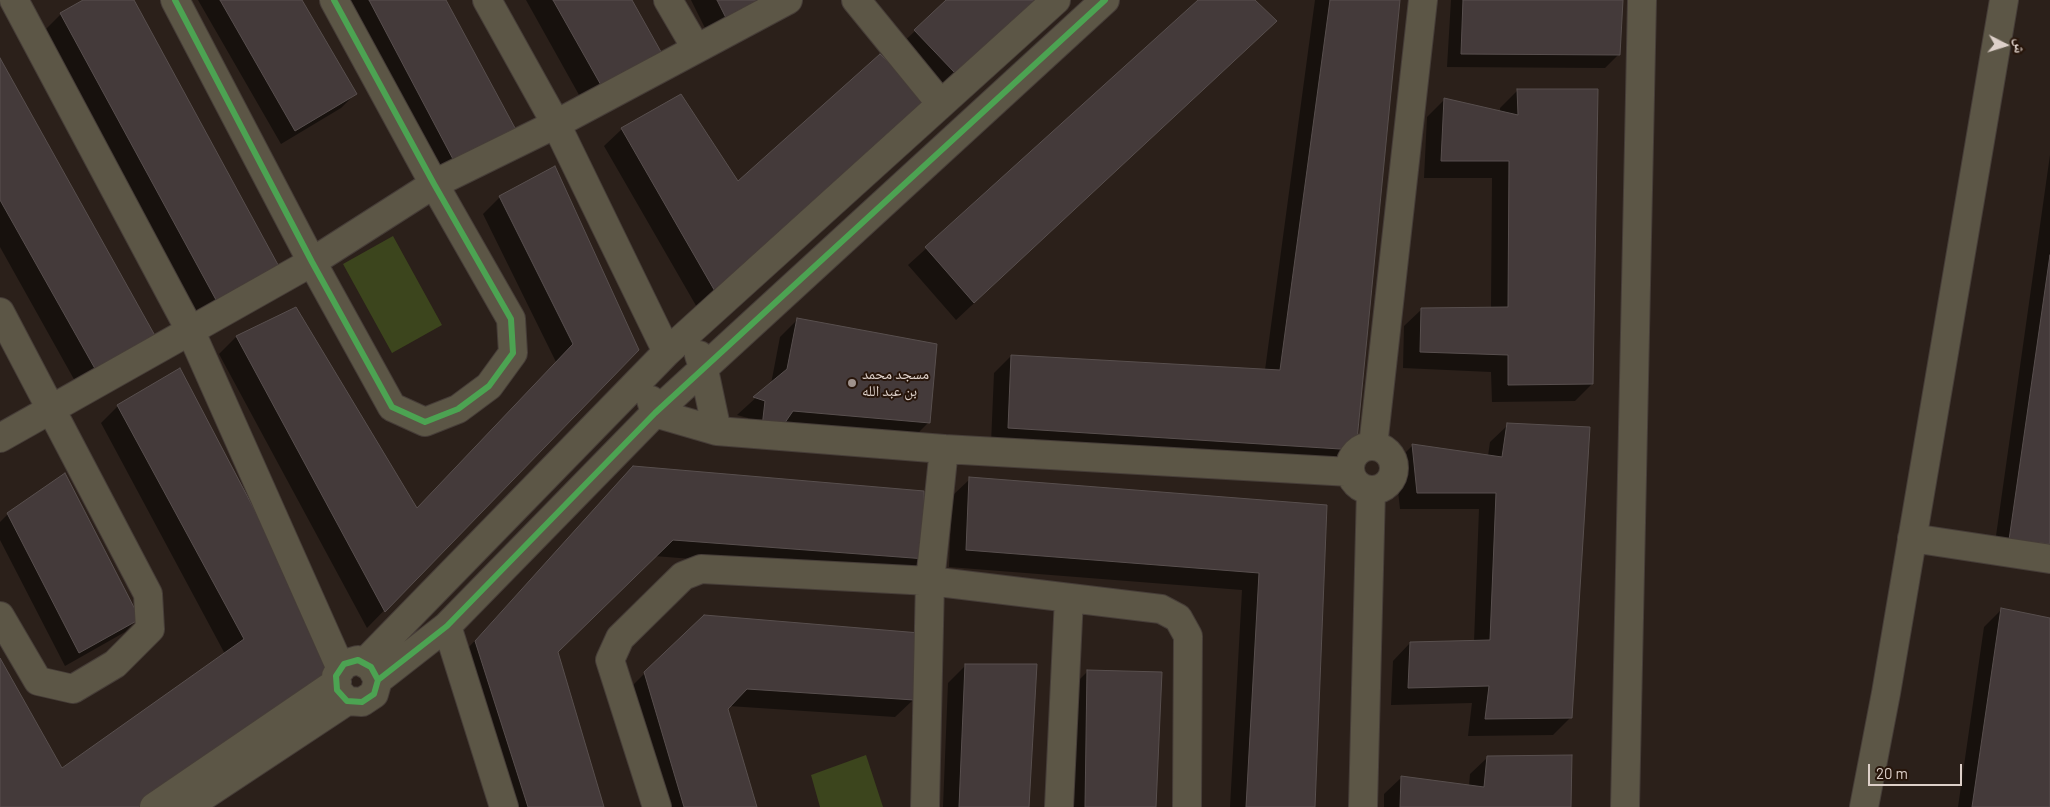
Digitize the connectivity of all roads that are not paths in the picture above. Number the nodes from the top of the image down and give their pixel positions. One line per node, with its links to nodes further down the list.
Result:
1 (175, 0): 17 (street)
2 (334, 0): 16 (street)
3 (486, 0): 15 (street)
4 (668, 0): 13 (street)
5 (788, 0): 13 (street)
6 (856, 0): 14 (street)
7 (1056, 0): 14 (street)
8 (1105, 0): 22 (street)
9 (1423, 0): 28 (street)
10 (1642, 0): 47 (street)
11 (2004, 0): 32 (street)
12 (15, 6): 20 (street)
13 (696, 48): 15 (street)
14 (941, 104): 19 (street)
15 (556, 124): 16 (street); 21 (street)
16 (434, 184): 17 (street); 17 (street)
17 (312, 262): 20 (street)
18 (0, 312): 24 (street)
19 (690, 331): 21 (street); 22 (street)
20 (191, 332): 24 (street); 38 (street)
21 (667, 352): 23 (street)
22 (704, 370): 25 (street); 26 (street)
23 (644, 376): 25 (street); 38 (street)
24 (52, 411): 27 (street); 36 (street)
25 (655, 413): 26 (street); 37 (street)
26 (717, 431): 29 (street)
27 (0, 438)
28 (1373, 446): 30 (street); 31 (street)
29 (944, 450): 30 (street); 34 (street)
30 (1350, 472): 31 (street)
31 (1371, 490): 46 (street)
32 (1912, 538): 33 (street); 48 (street)
33 (2050, 559)
34 (930, 581): 35 (street); 42 (street); 43 (street)
35 (1069, 598): 44 (street); 45 (street)
36 (0, 616)
37 (447, 626): 38 (street); 41 (street)
38 (353, 679): 39 (street); 40 (street)
39 (154, 807)
40 (187, 807)
41 (504, 807)
42 (657, 807)
43 (925, 807)
44 (1059, 807)
45 (1187, 807)
46 (1363, 807)
47 (1625, 807)
48 (1864, 807)

